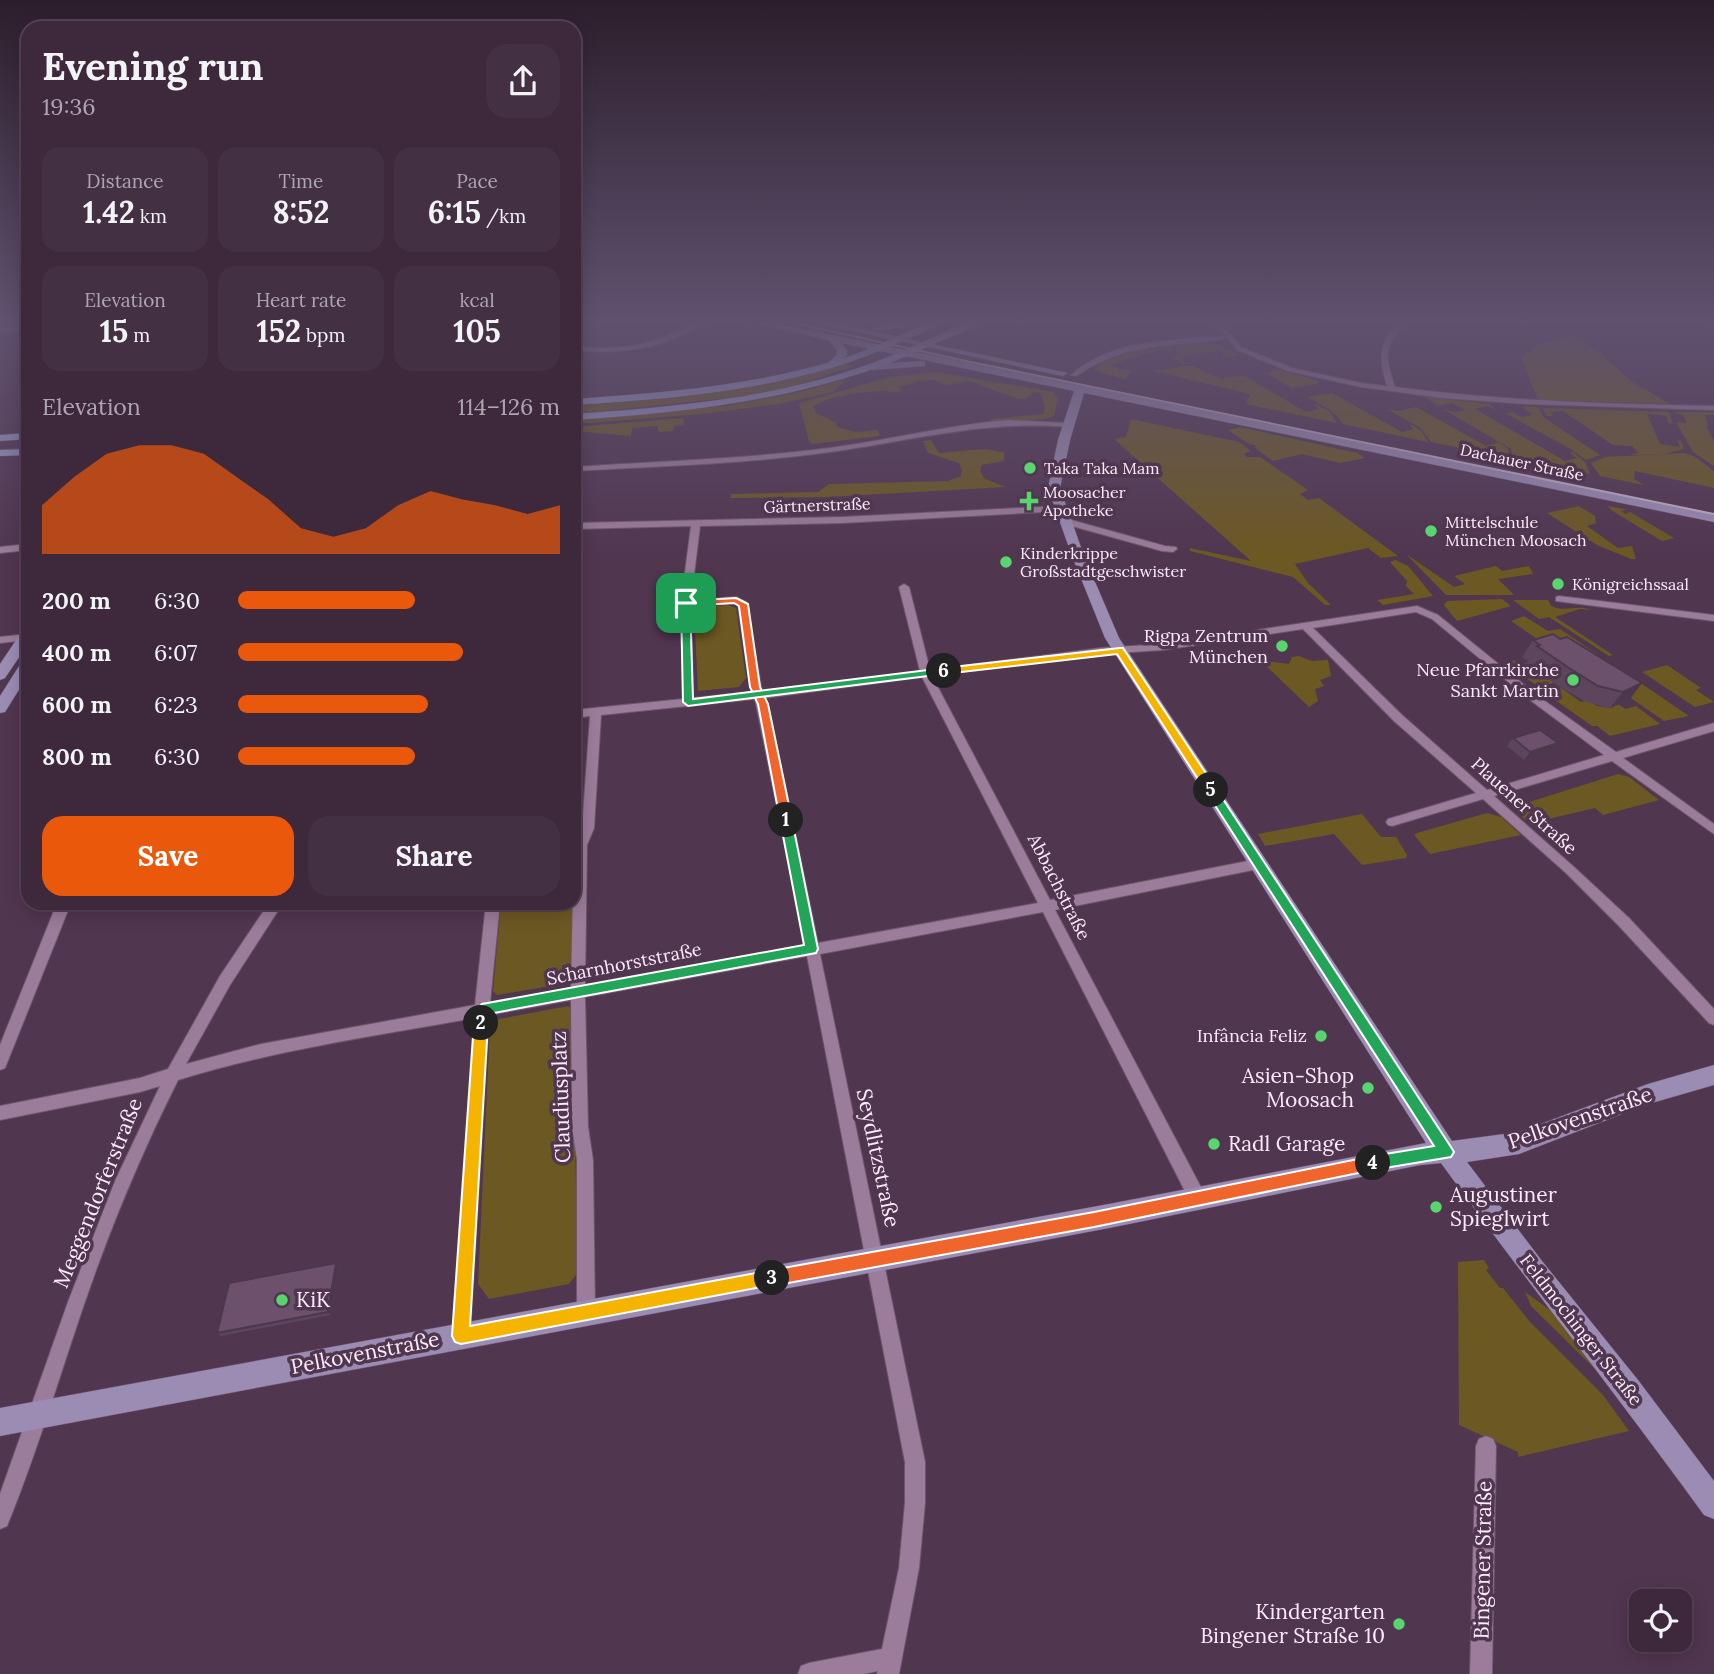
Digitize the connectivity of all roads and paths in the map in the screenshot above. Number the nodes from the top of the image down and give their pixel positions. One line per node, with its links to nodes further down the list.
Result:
1 (617, 398): 7 (main road)
2 (746, 398): 9 (main road)
3 (1078, 398): 10 (main road, Feldmochinger Straße)
4 (1155, 398): 18 (main road, Dachauer Straße)
5 (1185, 398): 16 (main road, Dachauer Straße)
6 (1489, 398): 8 (street)
7 (581, 401)
8 (1714, 408)
9 (581, 416)
10 (1068, 425): 15 (street); 17 (main road, Feldmochinger Straße)
11 (21, 436): 12 (main road)
12 (0, 438)
13 (21, 452): 14 (main road)
14 (0, 453)
15 (581, 468)
16 (1714, 506)
17 (1062, 515): 19 (street, Gärtnerstraße); 22 (street, Gärtnerstraße); 32 (main road, Feldmochinger Straße)
18 (1714, 518)
19 (696, 523): 20 (street, Gärtnerstraße); 26 (street)
20 (581, 526)
21 (21, 548): 23 (street)
22 (1172, 549)
23 (0, 550)
24 (904, 587): 34 (street, Abbachstraße)
25 (1559, 599): 27 (street)
26 (686, 603): 36 (street, Seydlitzstraße); 37 (street)
27 (1714, 618)
28 (1305, 625): 32 (street); 42 (street); 43 (street, Plauener Straße)
29 (21, 637): 30 (street)
30 (0, 640)
31 (21, 645): 35 (main road)
32 (1120, 650): 34 (street); 47 (main road, Feldmochinger Straße)
33 (21, 674): 38 (main road)
34 (926, 674): 36 (street); 48 (street, Abbachstraße)
35 (0, 675)
36 (759, 695): 37 (street); 53 (street, Seydlitzstraße)
37 (688, 702): 39 (street)
38 (0, 708)
39 (596, 712): 40 (street); 46 (street, Claudiusplatz)
40 (581, 713)
41 (1714, 727): 42 (street)
42 (1613, 755): 43 (street); 45 (street)
43 (1487, 795): 44 (street); 56 (street, Plauener Straße)
44 (1392, 822)
45 (1714, 830)
46 (581, 841)
47 (1258, 864): 48 (street, Scharnhorststraße); 61 (main road, Feldmochinger Straße)
48 (1048, 906): 53 (street, Scharnhorststraße); 62 (street, Abbachstraße)
49 (61, 910): 57 (street)
50 (271, 910): 58 (street, Meggendorferstraße)
51 (492, 910): 55 (street)
52 (578, 910): 54 (street, Claudiusplatz)
53 (811, 949): 54 (street, Scharnhorststraße); 63 (street, Seydlitzstraße)
54 (578, 992): 55 (street, Scharnhorststraße); 64 (street, Claudiusplatz)
55 (482, 1010): 58 (street, Scharnhorststraße); 65 (street)
56 (1714, 1019)
57 (0, 1063)
58 (173, 1075): 60 (street, Scharnhorststraße); 66 (street, Meggendorferstraße)
59 (1714, 1075): 61 (main road, Pelkovenstraße)
60 (0, 1113)
61 (1446, 1152): 62 (main road, Pelkovenstraße); 69 (main road, Feldmochinger Straße)
62 (1198, 1199): 63 (main road, Pelkovenstraße)
63 (876, 1258): 64 (main road, Pelkovenstraße); 71 (street, Seydlitzstraße)
64 (586, 1313): 65 (main road, Pelkovenstraße)
65 (461, 1336): 66 (main road, Pelkovenstraße)
66 (38, 1415): 67 (main road, Pelkovenstraße); 70 (street, Meggendorferstraße)
67 (0, 1422)
68 (1486, 1446): 73 (street, Bingener Straße)
69 (1714, 1505)
70 (0, 1519)
71 (889, 1666): 72 (street)
72 (809, 1674)
73 (1481, 1674)

